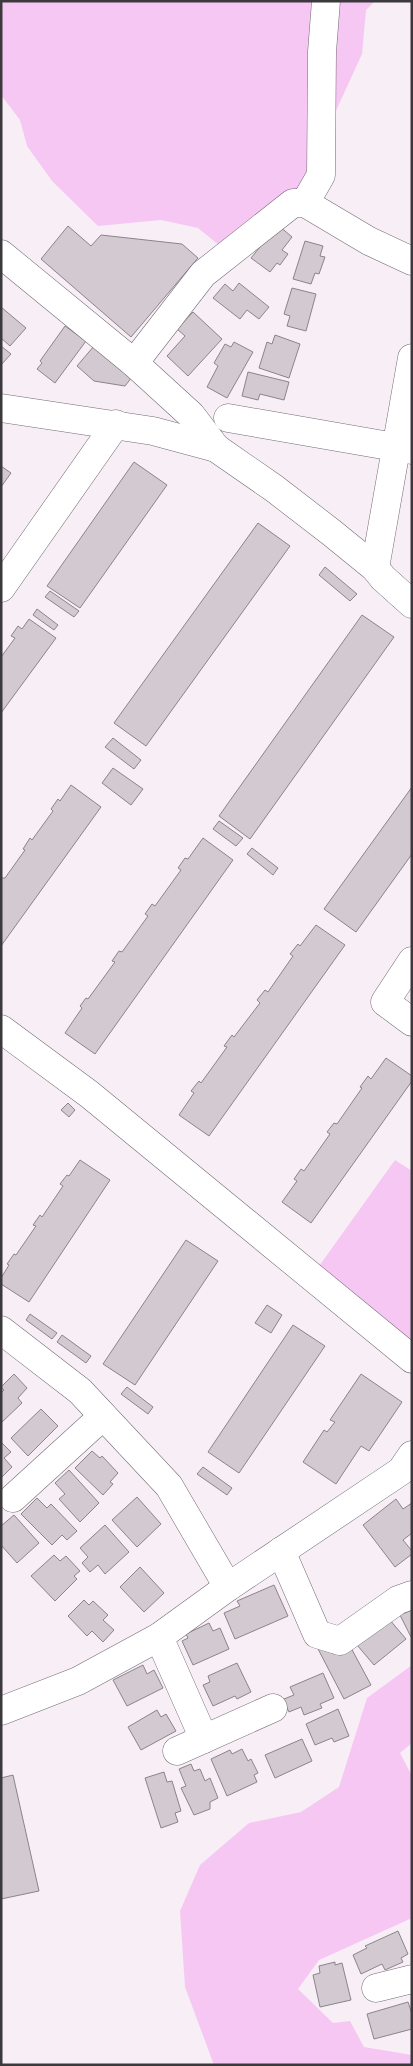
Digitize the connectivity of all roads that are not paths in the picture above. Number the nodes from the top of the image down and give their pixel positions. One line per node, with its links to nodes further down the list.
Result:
1 (326, 1): 2 (street)
2 (305, 203): 4 (street); 6 (street)
3 (1, 254): 6 (street)
4 (412, 261)
5 (412, 358): 11 (street)
6 (134, 363): 10 (street)
7 (1, 408): 9 (street)
8 (228, 418): 11 (street)
9 (116, 424): 10 (street); 13 (street)
10 (216, 448): 12 (street)
11 (404, 448): 12 (street)
12 (375, 568): 14 (street)
13 (1, 588)
14 (412, 604)
15 (412, 961): 16 (street)
16 (412, 1022)
17 (1, 1029): 19 (street)
18 (1, 1330): 20 (street)
19 (412, 1359)
20 (103, 1416): 22 (street); 24 (street)
21 (410, 1461): 23 (street)
22 (13, 1498)
23 (281, 1551): 24 (street); 25 (street)
24 (228, 1587): 26 (street)
25 (412, 1595)
26 (159, 1637): 28 (street); 29 (street)
27 (272, 1708): 29 (street)
28 (1, 1711)
29 (204, 1739): 30 (street)
30 (177, 1751)
31 (412, 1979): 32 (street)
32 (376, 1988)

